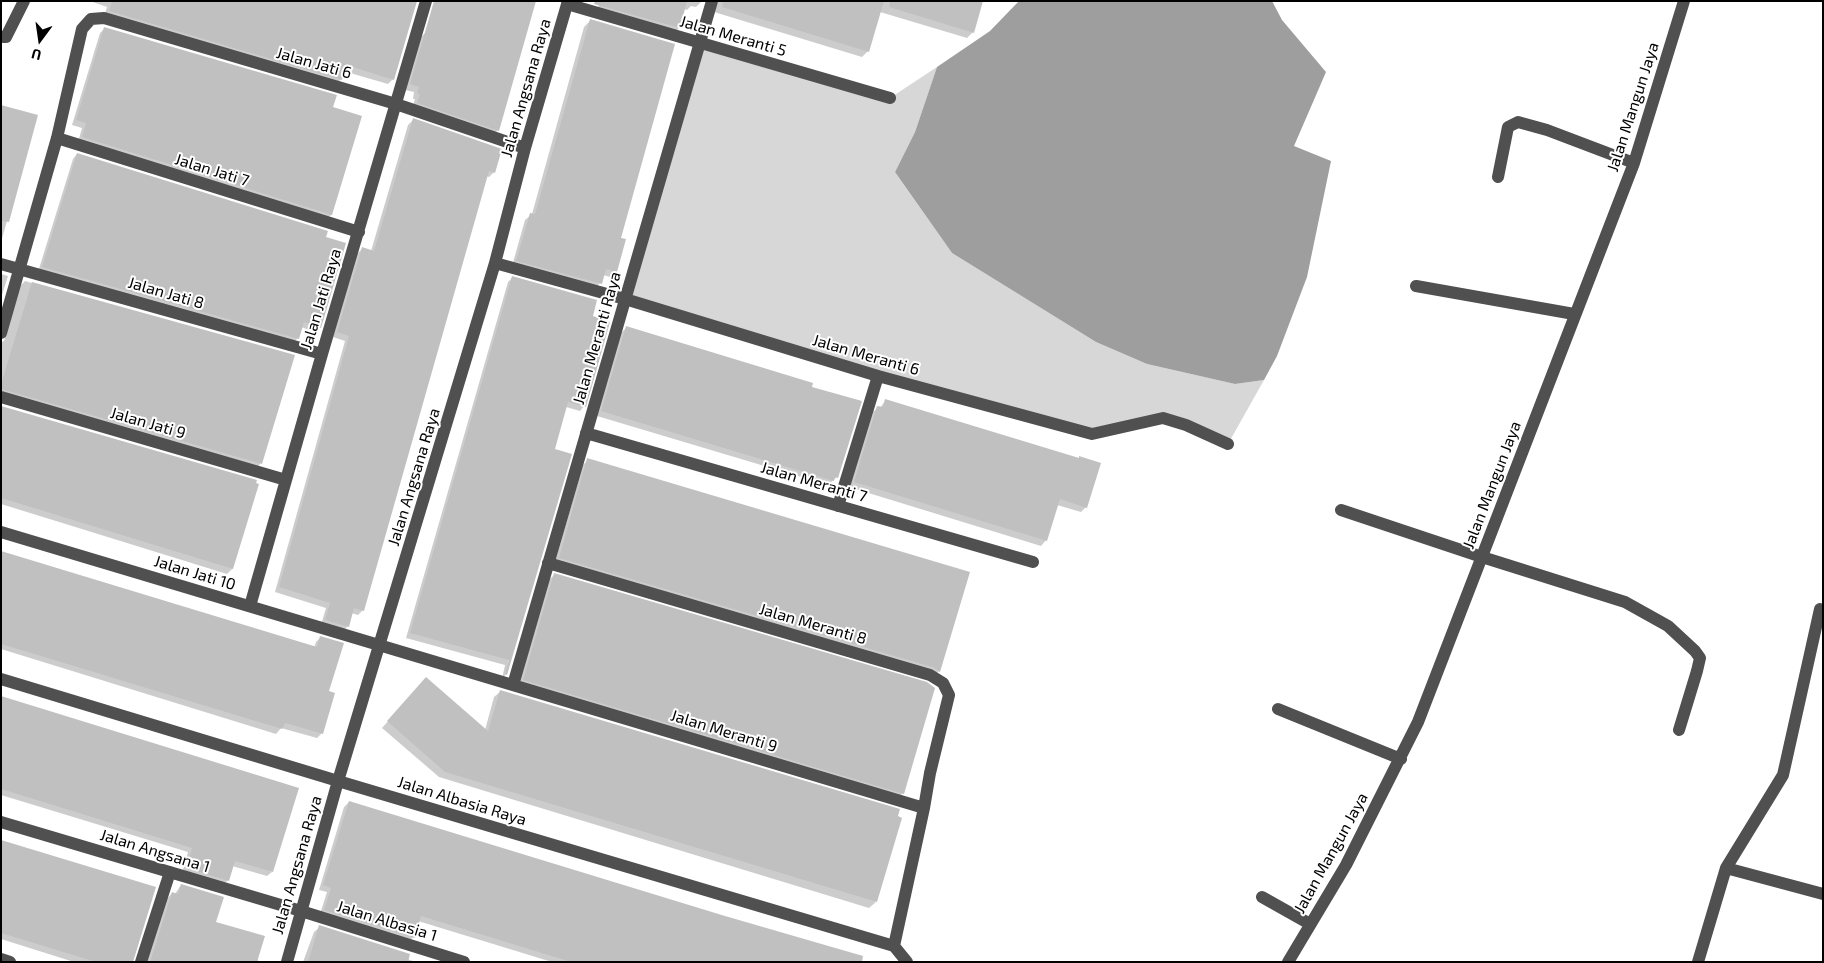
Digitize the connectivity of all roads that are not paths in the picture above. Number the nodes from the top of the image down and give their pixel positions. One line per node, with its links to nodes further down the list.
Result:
1 (24, 1): 6 (street)
2 (426, 1): 9 (street, Jalan Jati Raya)
3 (712, 1): 7 (street, Jalan Meranti Raya)
4 (1684, 1): 12 (street, Jalan Mangun Jaya)
5 (568, 3): 7 (street, Jalan Meranti 5); 11 (street, Jalan Angsana Raya)
6 (1, 37)
7 (699, 44): 8 (street, Jalan Meranti 5); 19 (street, Jalan Meranti Raya)
8 (890, 98)
9 (396, 104): 10 (street, Jalan Jati 6); 11 (street, Jalan Jati 6); 14 (street, Jalan Jati Raya)
10 (56, 138): 14 (street, Jalan Jati 7); 17 (street)
11 (525, 148): 15 (street, Jalan Angsana Raya)
12 (1634, 163): 13 (street); 20 (street, Jalan Mangun Jaya)
13 (1498, 177)
14 (358, 232): 22 (street, Jalan Jati Raya)
15 (495, 263): 19 (street, Jalan Meranti 6); 36 (street, Jalan Angsana Raya)
16 (1, 264): 17 (street, Jalan Jati 8)
17 (20, 269): 21 (street); 22 (street, Jalan Jati 8)
18 (1416, 286): 20 (street)
19 (625, 300): 23 (street, Jalan Meranti 6); 25 (street, Jalan Meranti Raya)
20 (1574, 314): 31 (street, Jalan Mangun Jaya)
21 (1, 333)
22 (322, 354): 27 (street, Jalan Jati Raya)
23 (878, 376): 26 (street, Jalan Meranti 6); 28 (street)
24 (1, 397): 27 (street, Jalan Jati 9)
25 (586, 434): 28 (street, Jalan Meranti 7); 33 (street, Jalan Meranti Raya)
26 (1228, 444)
27 (286, 480): 34 (street, Jalan Jati Raya)
28 (838, 506): 32 (street, Jalan Meranti 7)
29 (1342, 510): 31 (street)
30 (1, 532): 34 (street, Jalan Jati 10)
31 (1482, 557): 40 (street); 41 (street, Jalan Mangun Jaya)
32 (1033, 562)
33 (548, 564): 38 (street, Jalan Meranti Raya); 43 (street, Jalan Meranti 8)
34 (250, 606): 36 (street, Jalan Jati 10)
35 (1820, 609): 45 (street)
36 (380, 645): 38 (street, Jalan Meranti 9); 42 (street, Jalan Angsana Raya)
37 (1, 679): 42 (street, Jalan Albasia Raya)
38 (513, 684): 43 (street, Jalan Meranti 9)
39 (1278, 709): 41 (street)
40 (1679, 730)
41 (1400, 759): 50 (street, Jalan Mangun Jaya)
42 (338, 781): 49 (street, Jalan Angsana Raya); 51 (street, Jalan Albasia Raya)
43 (924, 808): 51 (street)
44 (1, 822): 46 (street, Jalan Angsana 1)
45 (1726, 868): 47 (street); 60 (street)
46 (170, 872): 49 (street, Jalan Angsana 1); 55 (street)
47 (1823, 894)
48 (1262, 896): 50 (street)
49 (300, 911): 52 (street, Jalan Albasia 1); 56 (street, Jalan Angsana Raya)
50 (1310, 924): 59 (street, Jalan Mangun Jaya)
51 (894, 946): 58 (street)
52 (425, 956): 57 (street, Jalan Albasia 1)
53 (1, 959): 54 (street)
54 (10, 962)
55 (141, 962)
56 (287, 962)
57 (464, 962)
58 (907, 962)
59 (1288, 962)
60 (1698, 962)

